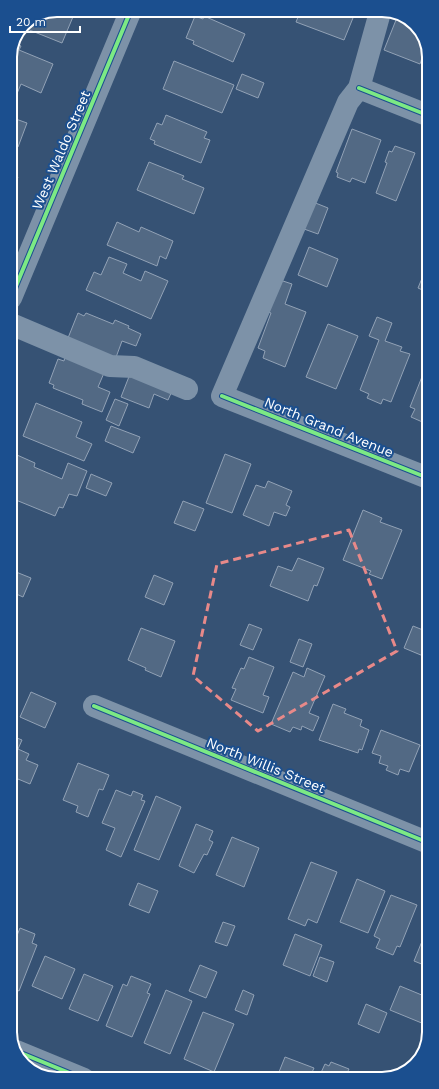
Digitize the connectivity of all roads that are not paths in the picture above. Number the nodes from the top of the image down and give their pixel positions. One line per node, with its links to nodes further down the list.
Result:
1 (128, 17): 5 (street, West Waldo Street)
2 (379, 17): 3 (street)
3 (359, 88): 4 (street); 8 (street, North Grand Avenue)
4 (422, 114)
5 (17, 284)
6 (17, 327): 7 (street)
7 (186, 388)
8 (422, 476)
9 (94, 706): 10 (street, North Willis Street)
10 (422, 841)
11 (24, 1054): 12 (street)
12 (67, 1072)

